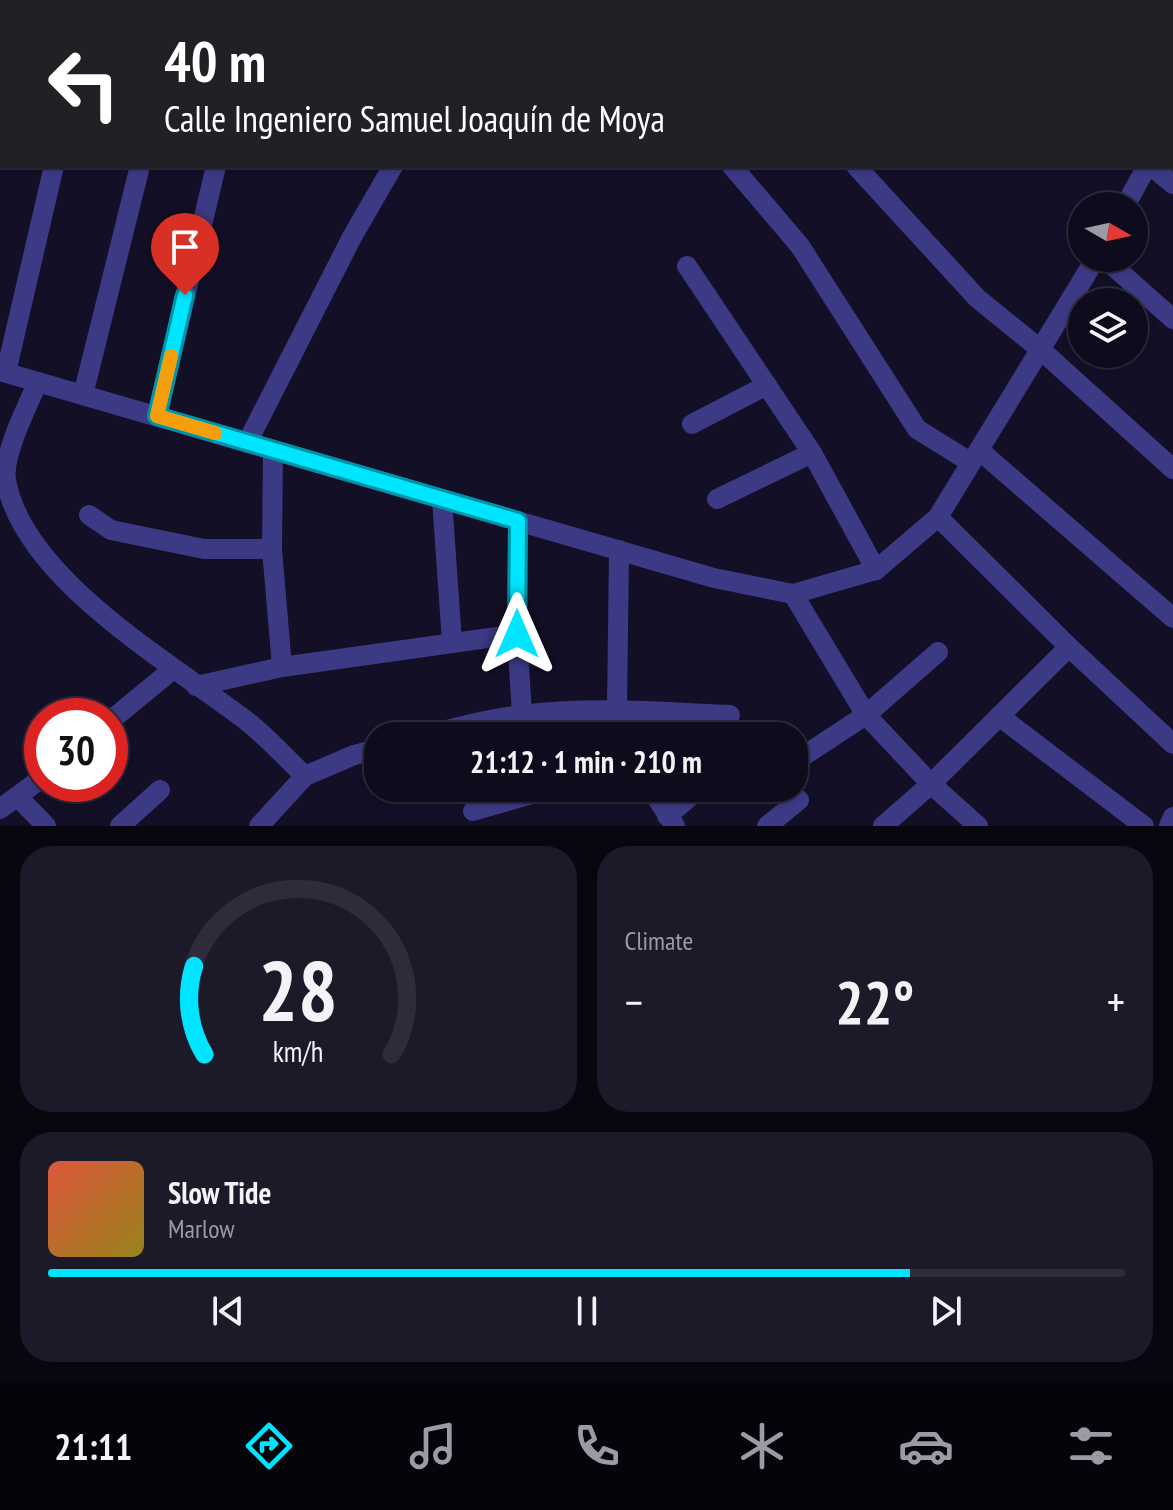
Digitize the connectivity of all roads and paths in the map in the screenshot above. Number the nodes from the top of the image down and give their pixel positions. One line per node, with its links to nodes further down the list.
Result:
1 (54, 168): 16 (street)
2 (140, 168): 19 (street)
3 (216, 168): 20 (street)
4 (392, 168): 22 (street)
5 (734, 168): 25 (street)
6 (858, 168): 15 (street)
7 (1148, 168): 10 (street)
8 (1152, 168): 9 (street)
9 (1173, 184)
10 (1133, 192)
11 (687, 266): 18 (street)
12 (1088, 272): 15 (street)
13 (1120, 272): 14 (street)
14 (1173, 319)
15 (1041, 350): 25 (street); 26 (street)
16 (3, 372): 17 (street)
17 (38, 382): 19 (street); 42 (street)
18 (767, 385): 21 (street); 24 (street)
19 (83, 395): 20 (street)
20 (157, 416): 22 (street)
21 (692, 424)
22 (247, 443): 23 (street)
23 (273, 450): 27 (street); 32 (street)
24 (812, 453): 28 (street); 34 (street)
25 (975, 456): 30 (street); 36 (street)
26 (1173, 469)
27 (442, 499): 31 (street); 38 (street)
28 (717, 499)
29 (89, 515): 32 (street)
30 (938, 517): 34 (street); 39 (street)
31 (518, 521): 33 (street); 37 (street)
32 (272, 549): 41 (street)
33 (619, 550): 35 (street); 45 (street)
34 (876, 570): 35 (street)
35 (793, 594): 48 (street)
36 (1173, 618)
37 (517, 634): 38 (street); 46 (street)
38 (452, 642): 41 (street)
39 (1069, 647): 49 (street); 52 (street)
40 (938, 652): 48 (street)
41 (282, 667): 43 (street)
42 (172, 670): 43 (street); 44 (street)
43 (196, 686): 55 (street)
44 (128, 706)
45 (617, 711): 46 (street); 47 (street); 51 (street)
46 (522, 714): 50 (street)
47 (730, 715)
48 (866, 715): 54 (street); 56 (street)
49 (999, 716): 56 (street); 74 (street)
50 (479, 722)
51 (621, 722)
52 (1173, 744)
53 (364, 752): 55 (street)
54 (808, 753)
55 (305, 776): 70 (street)
56 (931, 784): 72 (street); 73 (street)
57 (160, 790): 69 (street)
58 (24, 792): 59 (street)
59 (18, 797): 64 (street); 68 (street)
60 (504, 802): 65 (street)
61 (659, 802): 67 (street)
62 (688, 802): 67 (street)
63 (797, 802): 71 (street)
64 (0, 809)
65 (473, 811)
66 (1173, 817): 75 (street)
67 (671, 821)
68 (46, 826)
69 (120, 826)
70 (259, 826)
71 (767, 826)
72 (883, 826)
73 (978, 826)
74 (1144, 826)
75 (1169, 826)

